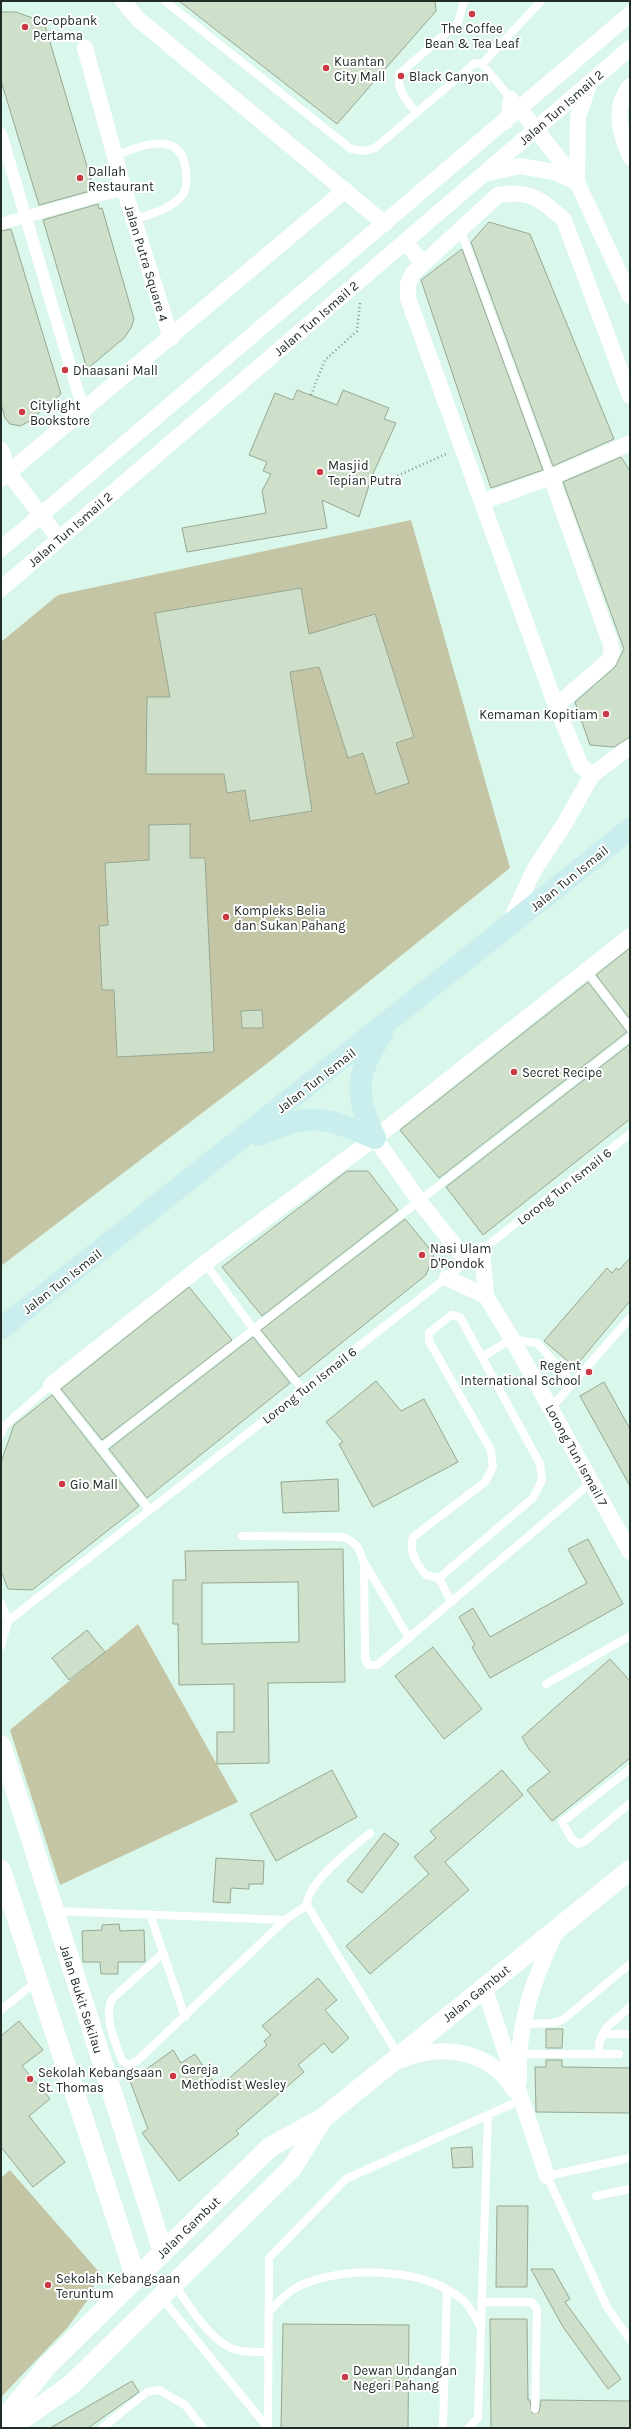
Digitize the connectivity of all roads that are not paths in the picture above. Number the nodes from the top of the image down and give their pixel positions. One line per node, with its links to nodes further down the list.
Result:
1 (123, 1): 20 (street)
2 (165, 1): 12 (lane)
3 (464, 1): 12 (lane)
4 (541, 1): 8 (lane)
5 (630, 14): 11 (street, Jalan Tun Ismail 2)
6 (85, 48): 15 (street, Jalan Putra Square 4)
7 (630, 48): 9 (street, Jalan Tun Ismail 2)
8 (482, 64): 11 (lane); 12 (lane)
9 (591, 81): 13 (street, Jalan Tun Ismail 2); 18 (street)
10 (630, 86): 16 (street)
11 (515, 104): 13 (street); 24 (street, Jalan Tun Ismail 2)
12 (416, 112)
13 (536, 128): 17 (street, Jalan Tun Ismail 2); 18 (street)
14 (1, 134): 21 (street)
15 (115, 156): 19 (street, Jalan Putra Square 4); 22 (lane)
16 (630, 157)
17 (482, 174): 18 (street); 26 (street, Jalan Tun Ismail 2)
18 (577, 182): 28 (street)
19 (124, 189): 21 (street); 22 (street, Jalan Putra Square 4)
20 (345, 190): 24 (street); 29 (street, Jalan Putra Square 4)
21 (24, 217): 23 (street); 31 (street)
22 (134, 220): 29 (street, Jalan Putra Square 4)
23 (1, 224)
24 (385, 224): 37 (street, Jalan Tun Ismail 2)
25 (460, 229): 27 (street); 30 (street); 35 (lane)
26 (405, 242): 27 (street); 38 (street, Jalan Tun Ismail 2)
27 (423, 263): 36 (street)
28 (630, 296)
29 (171, 338): 31 (street, Jalan Putra Square 4)
30 (630, 396)
31 (83, 409): 34 (street, Jalan Putra Square 4)
32 (630, 443): 35 (street)
33 (1, 450): 34 (street)
34 (5, 476): 37 (street)
35 (551, 477): 36 (street); 41 (street)
36 (482, 502): 41 (street)
37 (41, 513): 38 (street); 39 (street, Jalan Tun Ismail 2)
38 (59, 539): 40 (street, Jalan Tun Ismail 2)
39 (1, 548)
40 (1, 589)
41 (556, 706): 43 (street)
42 (630, 747): 43 (street)
43 (592, 776): 45 (street)
44 (630, 830): 45 (main road, Jalan Tun Ismail)
45 (507, 928): 48 (main road, Jalan Tun Ismail)
46 (630, 936): 47 (street)
47 (586, 970): 49 (lane); 52 (street)
48 (390, 1021): 52 (main road); 53 (main road, Jalan Tun Ismail)
49 (630, 1028)
50 (630, 1037): 54 (lane)
51 (630, 1134): 55 (lane, Lorong Tun Ismail 6)
52 (374, 1138): 53 (main road); 54 (street); 57 (street)
53 (230, 1148): 61 (main road, Jalan Tun Ismail)
54 (420, 1202): 56 (street); 62 (lane)
55 (482, 1250): 56 (lane, Lorong Tun Ismail 6); 59 (street, Lorong Tun Ismail 7)
56 (467, 1261): 58 (lane, Lorong Tun Ismail 6)
57 (205, 1264): 62 (lane); 66 (street)
58 (446, 1278): 59 (street); 67 (lane, Lorong Tun Ismail 6)
59 (486, 1296): 63 (street, Lorong Tun Ismail 7)
60 (630, 1318): 65 (lane)
61 (1, 1330)
62 (254, 1330): 67 (lane); 70 (lane)
63 (512, 1338): 64 (lane); 65 (lane); 68 (street, Lorong Tun Ismail 7)
64 (482, 1357): 76 (lane); 76 (lane)
65 (573, 1383): 68 (lane)
66 (51, 1386): 69 (lane); 70 (lane)
67 (303, 1390): 72 (lane, Lorong Tun Ismail 6)
68 (551, 1408): 71 (street, Lorong Tun Ismail 7)
69 (1, 1434)
70 (101, 1448): 72 (lane)
71 (592, 1482): 74 (street, Lorong Tun Ismail 7); 77 (lane)
72 (149, 1509): 79 (lane, Lorong Tun Ismail 6)
73 (242, 1536): 75 (lane)
74 (630, 1552)
75 (364, 1564): 81 (lane); 81 (lane)
76 (439, 1578): 77 (lane)
77 (451, 1602): 81 (lane)
78 (1, 1603): 79 (lane)
79 (8, 1620): 82 (lane)
80 (630, 1636): 83 (lane)
81 (409, 1638)
82 (1, 1646)
83 (546, 1684)
84 (1, 1745): 91 (street, Jalan Bukit Sekilau)
85 (630, 1769): 86 (lane)
86 (630, 1803)
87 (370, 1833): 90 (lane)
88 (1, 1870): 97 (street)
89 (630, 1870): 94 (street, Jalan Gambut)
90 (307, 1905): 93 (lane); 108 (lane)
91 (54, 1910): 92 (lane); 117 (street, Jalan Bukit Sekilau)
92 (150, 1914): 93 (lane); 95 (lane)
93 (285, 1920): 101 (lane)
94 (558, 1926): 98 (street, Jalan Gambut); 102 (street)
95 (163, 1953): 101 (lane); 101 (lane)
96 (630, 1964): 102 (lane)
97 (38, 1980): 100 (lane); 118 (street)
98 (484, 1986): 108 (street, Jalan Gambut); 110 (street)
99 (630, 2007): 103 (lane)
100 (1, 2010)
101 (185, 2017)
102 (523, 2024): 105 (street)
103 (603, 2034): 104 (lane); 106 (lane)
104 (630, 2034)
105 (520, 2054): 106 (lane); 110 (street)
106 (599, 2054): 107 (lane)
107 (619, 2054)
108 (399, 2056): 109 (street, Jalan Gambut)
109 (378, 2076): 110 (street); 112 (street, Jalan Gambut)
110 (521, 2100): 111 (lane); 114 (street)
111 (488, 2115): 121 (lane); 122 (lane)
112 (323, 2118): 117 (street, Jalan Gambut); 119 (street, Jalan Gambut)
113 (630, 2158): 114 (lane)
114 (547, 2176): 124 (lane)
115 (630, 2188): 116 (lane)
116 (596, 2196)
117 (163, 2252): 118 (street, Jalan Gambut)
118 (136, 2278): 127 (street, Jalan Gambut)
119 (167, 2290): 125 (lane); 128 (street, Jalan Gambut); 131 (lane)
120 (446, 2290): 122 (lane); 123 (lane); 132 (lane)
121 (481, 2302): 123 (lane); 126 (lane)
122 (269, 2312): 125 (lane)
123 (481, 2328): 133 (lane)
124 (630, 2340)
125 (269, 2352): 131 (lane)
126 (535, 2409)
127 (1, 2423)
128 (10, 2428)
129 (102, 2428): 130 (lane)
130 (203, 2428)
131 (268, 2428)
132 (443, 2428)
133 (468, 2428)

